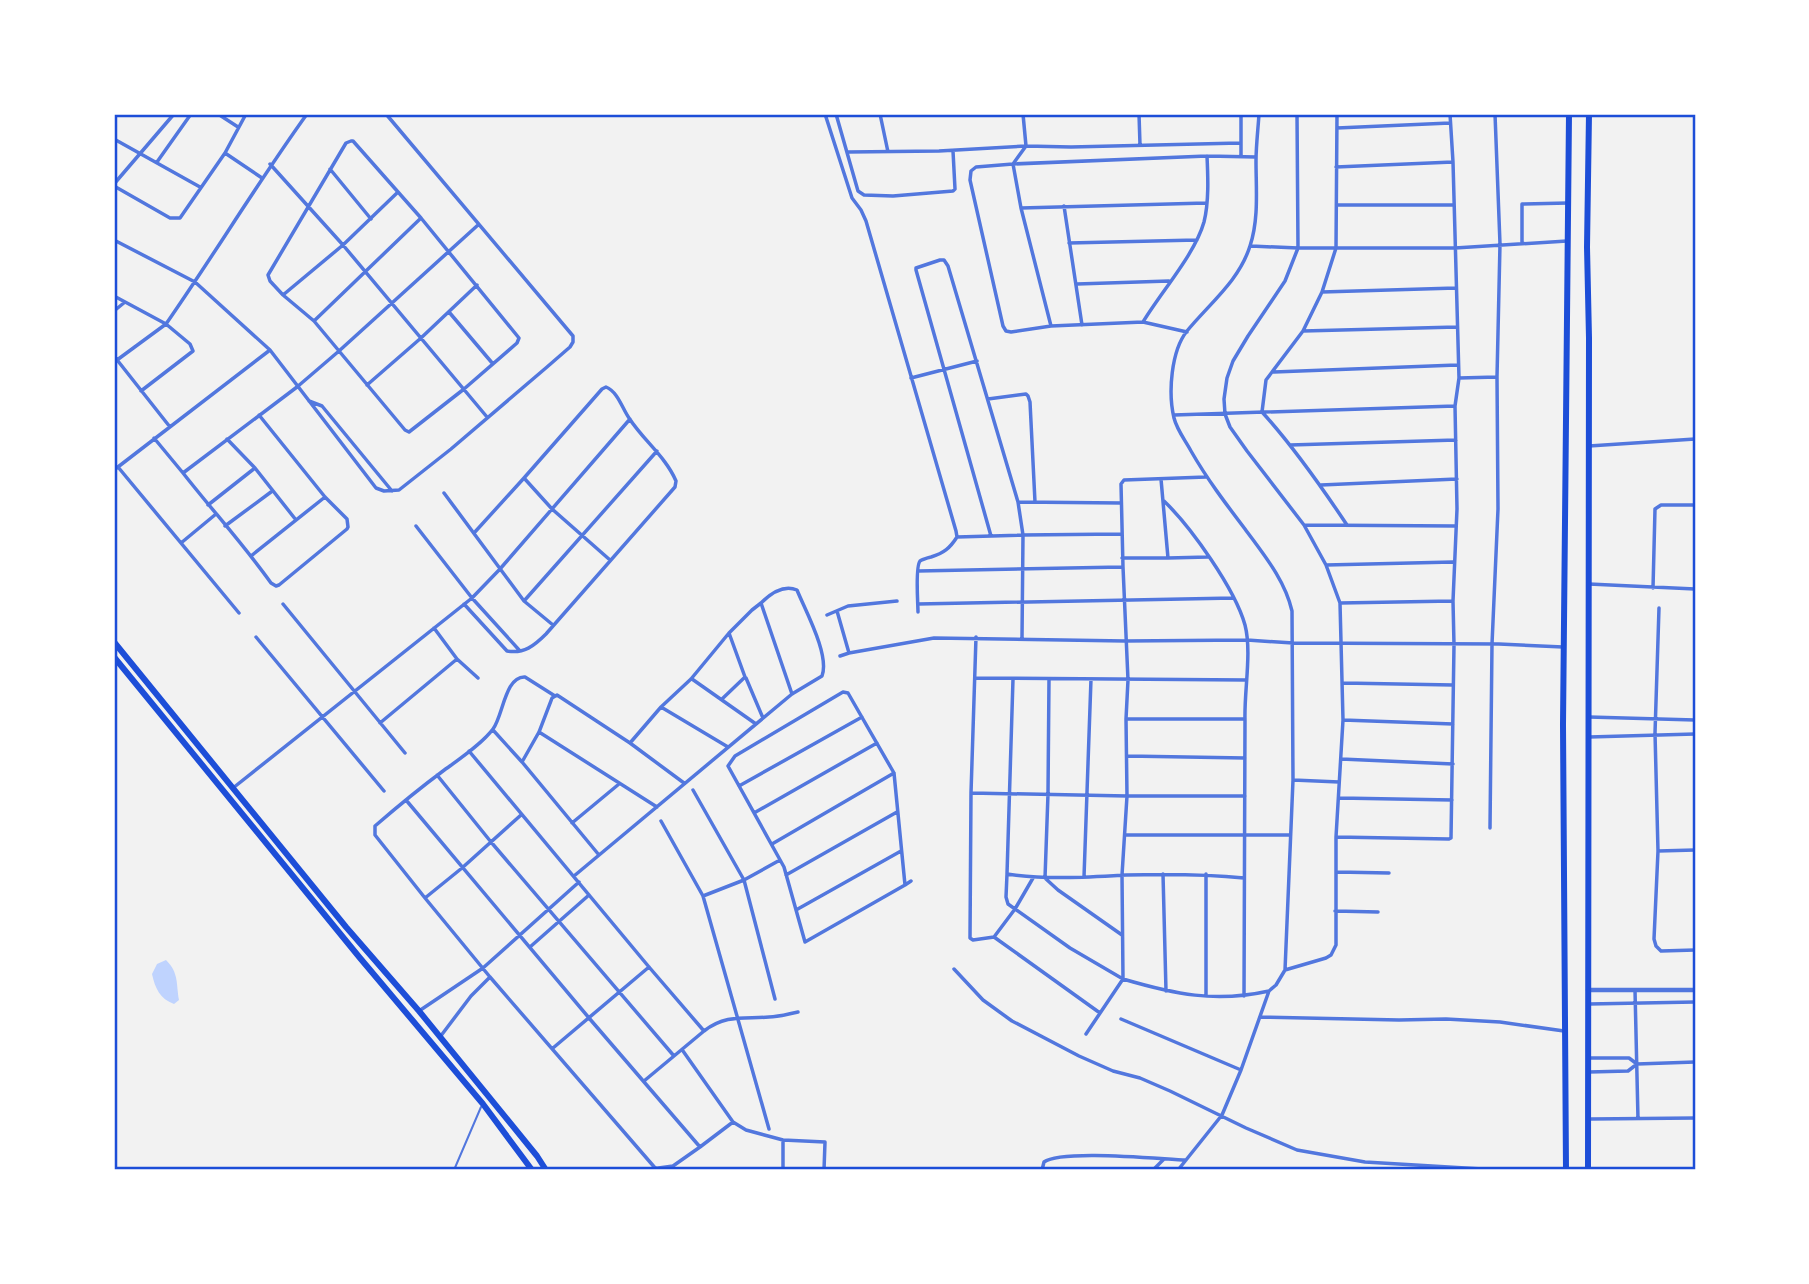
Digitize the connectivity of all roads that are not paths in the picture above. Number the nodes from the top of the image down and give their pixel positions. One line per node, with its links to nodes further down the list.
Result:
1 (174, 114): 30 (street)
2 (191, 114): 35 (street)
3 (218, 114): 21 (street)
4 (246, 114): 21 (street)
5 (307, 114): 37 (street)
6 (386, 114): 54 (street)
7 (825, 114): 98 (street)
8 (836, 114): 28 (street)
9 (880, 114): 29 (street)
10 (1023, 114): 26 (street)
11 (1139, 114): 25 (street)
12 (1241, 114): 24 (street)
13 (1259, 114): 34 (street)
14 (1297, 114): 63 (street)
15 (1337, 114): 22 (street)
16 (1450, 114): 20 (street)
17 (1495, 114): 60 (street)
18 (1569, 114): 45 (highway)
19 (1589, 114): 119 (highway)
20 (1450, 123): 22 (street); 36 (street)
21 (238, 127): 31 (street)
22 (1337, 128): 39 (street)
23 (114, 139): 30 (street)
24 (1240, 143): 25 (street); 33 (street)
25 (1140, 145): 26 (street)
26 (1026, 146): 27 (street); 38 (street)
27 (953, 150): 28 (street); 29 (street)
28 (848, 152): 29 (street)
29 (888, 152)
30 (139, 153): 35 (street); 42 (street)
31 (225, 153): 41 (street); 43 (street)
32 (1207, 156): 33 (street); 38 (street); 46 (street)
33 (1241, 156): 34 (street)
34 (1256, 157): 62 (street)
35 (157, 162): 43 (street)
36 (1453, 162): 39 (street); 49 (street)
37 (270, 164): 41 (street); 47 (street)
38 (1013, 164): 51 (street); 84 (street)
39 (1336, 167): 48 (street)
40 (330, 169): 44 (street); 47 (street); 53 (street)
41 (262, 178): 69 (street)
42 (114, 185): 43 (street)
43 (200, 187)
44 (398, 192): 52 (street); 53 (street)
45 (1568, 202): 57 (highway); 59 (street)
46 (1206, 203): 50 (street); 56 (street)
47 (308, 205): 61 (street); 74 (street)
48 (1338, 205): 49 (street); 64 (street)
49 (1454, 205): 65 (street)
50 (1064, 206): 51 (street); 58 (street)
51 (1021, 208): 84 (street)
52 (421, 218): 66 (street); 67 (street)
53 (370, 219): 61 (street)
54 (478, 225): 66 (street); 111 (street)
55 (114, 240): 69 (street)
56 (1198, 240): 58 (street); 68 (street)
57 (1567, 241): 59 (street); 198 (highway)
58 (1069, 243): 70 (street)
59 (1522, 243): 60 (street)
60 (1500, 244): 65 (street); 97 (street)
61 (343, 245): 67 (street); 74 (street)
62 (1250, 246): 63 (street); 87 (street)
63 (1298, 248): 64 (street); 108 (street)
64 (1336, 248): 65 (street); 73 (street)
65 (1455, 248): 72 (street)
66 (448, 251): 71 (street); 77 (street)
67 (366, 272): 77 (street); 80 (street)
68 (1170, 281): 70 (street); 81 (street)
69 (195, 282): 82 (street); 89 (street)
70 (1077, 284): 83 (street)
71 (477, 285): 79 (street); 93 (street)
72 (1456, 288): 73 (street); 85 (street)
73 (1322, 292): 86 (street)
74 (283, 295): 80 (street)
75 (114, 296): 76 (street)
76 (125, 302): 78 (street); 82 (street)
77 (392, 303): 88 (street); 90 (street)
78 (114, 311)
79 (449, 312): 88 (street); 93 (street)
80 (314, 321): 90 (street)
81 (1143, 322): 83 (street); 87 (street)
82 (166, 324): 91 (street); 103 (street)
83 (1082, 325): 84 (street)
84 (1051, 326)
85 (1457, 327): 86 (street); 94 (street)
86 (1303, 331): 96 (street)
87 (1186, 332): 110 (street)
88 (421, 338): 100 (street); 102 (street)
89 (270, 350): 101 (street); 113 (street)
90 (339, 351): 100 (street); 101 (street)
91 (115, 358): 103 (street)
92 (977, 361): 95 (street); 95 (street); 104 (street)
93 (493, 364): 102 (street)
94 (1457, 365): 96 (street); 99 (street)
95 (943, 369): 98 (street); 151 (street)
96 (1273, 372): 107 (street)
97 (1497, 377): 99 (street); 196 (street)
98 (911, 378): 152 (street)
99 (1459, 378): 106 (street)
100 (366, 385): 102 (street)
101 (297, 387): 105 (street); 109 (street)
102 (464, 389): 111 (street)
103 (141, 391): 113 (street)
104 (988, 399): 134 (street); 135 (street)
105 (307, 401): 130 (street); 130 (street)
106 (1455, 406): 107 (street); 117 (street)
107 (1262, 412): 108 (street); 118 (street)
108 (1225, 414): 110 (street); 143 (street)
109 (259, 415): 115 (street); 132 (street)
110 (1174, 415): 124 (street)
111 (487, 417): 130 (street)
112 (630, 419): 120 (street); 125 (street); 139 (street)
113 (170, 427): 114 (street)
114 (154, 438): 121 (street); 123 (street)
115 (227, 439): 122 (street); 123 (street)
116 (1695, 439): 119 (street)
117 (1456, 440): 118 (street); 127 (street)
118 (1290, 445): 128 (street)
119 (1588, 446): 165 (highway)
120 (657, 451): 150 (street); 158 (street)
121 (116, 468): 153 (street)
122 (255, 468): 129 (street); 137 (street)
123 (183, 472): 137 (street)
124 (1206, 477): 126 (street); 194 (street)
125 (524, 478): 139 (street); 147 (street)
126 (1161, 478): 133 (street); 136 (street)
127 (1457, 480): 128 (street); 146 (street)
128 (1321, 485): 142 (street)
129 (272, 491): 141 (street); 144 (street)
130 (392, 491)
131 (444, 493): 147 (street)
132 (325, 497): 141 (street); 154 (street)
133 (1164, 501): 155 (street); 157 (street)
134 (1018, 502): 135 (street); 149 (street)
135 (1035, 502): 136 (street)
136 (1121, 503): 148 (street)
137 (208, 505): 140 (street)
138 (1695, 505): 166 (street)
139 (552, 509): 150 (street); 162 (street)
140 (216, 514): 144 (street); 153 (street)
141 (296, 520): 154 (street)
142 (1347, 524): 143 (street); 146 (street)
143 (1304, 525): 160 (street)
144 (225, 526): 154 (street)
145 (416, 526): 168 (street)
146 (1456, 526): 159 (street)
147 (474, 533): 162 (street)
148 (1121, 534): 149 (street); 156 (street)
149 (1023, 535): 151 (street); 163 (street)
150 (581, 536): 158 (street); 171 (street)
151 (991, 536): 152 (street)
152 (957, 537): 164 (street)
153 (181, 543): 183 (street)
154 (251, 556)
155 (1208, 557): 157 (street); 169 (street)
156 (1122, 558): 157 (street); 161 (street)
157 (1168, 558)
158 (610, 560): 185 (street)
159 (1454, 562): 160 (street); 174 (street)
160 (1326, 565): 176 (street)
161 (1122, 567): 163 (street); 170 (street)
162 (500, 569): 168 (street); 171 (street)
163 (1024, 569): 164 (street); 173 (street)
164 (918, 570): 179 (street)
165 (1588, 584): 166 (street); 221 (highway)
166 (1653, 588): 167 (street)
167 (1695, 589)
168 (472, 598): 178 (street); 199 (street)
169 (1234, 598): 170 (street); 191 (street)
170 (1125, 600): 173 (street); 192 (street)
171 (524, 601): 185 (street)
172 (897, 601): 181 (street)
173 (1024, 601): 179 (street); 190 (street)
174 (1452, 601): 176 (street); 197 (street)
175 (761, 603): 187 (street); 216 (street); 216 (street)
176 (1340, 603): 195 (street)
177 (283, 604): 215 (street)
178 (464, 604): 186 (street); 199 (street)
179 (918, 604): 182 (street)
180 (1659, 608): 226 (street)
181 (837, 611): 184 (street); 200 (street)
182 (918, 612)
183 (239, 613)
184 (827, 615)
185 (553, 625): 199 (street)
186 (434, 628): 203 (street); 215 (street)
187 (729, 633): 204 (street); 206 (street)
188 (256, 637): 222 (street)
189 (976, 638): 190 (street); 200 (street); 207 (street)
190 (1022, 638): 192 (street)
191 (1247, 640): 192 (street); 194 (street); 212 (street)
192 (1125, 641): 211 (street)
193 (114, 642): 254 (highway)
194 (1293, 643): 195 (street); 249 (street)
195 (1342, 643): 197 (street); 213 (street)
196 (1492, 644): 197 (street); 198 (street); 272 (street)
197 (1454, 645): 214 (street)
198 (1564, 647): 341 (highway)
199 (520, 651)
200 (849, 653): 201 (street)
201 (840, 656)
202 (114, 657): 353 (highway)
203 (457, 659): 205 (street); 229 (street)
204 (745, 677): 218 (street); 223 (street)
205 (478, 678)
206 (691, 678): 218 (street); 219 (street)
207 (975, 678): 208 (street); 257 (street)
208 (1013, 679): 209 (street); 259 (street)
209 (1049, 679): 210 (street); 258 (street)
210 (1091, 679): 211 (street); 260 (street)
211 (1128, 680): 212 (street); 224 (street)
212 (1246, 680): 225 (street)
213 (1343, 683): 214 (street); 227 (street)
214 (1454, 685): 231 (street)
215 (354, 692): 222 (street); 229 (street)
216 (792, 694): 223 (street)
217 (555, 696): 232 (street); 233 (street); 237 (street)
218 (722, 699): 230 (street)
219 (661, 707): 237 (street); 239 (street)
220 (862, 717): 238 (street); 253 (street); 253 (street)
221 (1588, 717): 226 (street); 236 (highway)
222 (322, 718): 254 (street); 256 (street)
223 (763, 718): 230 (street)
224 (1126, 719): 225 (street); 242 (street)
225 (1245, 719): 243 (street)
226 (1656, 719): 228 (street); 234 (street)
227 (1343, 720): 231 (street); 244 (street)
228 (1695, 720)
229 (380, 723): 241 (street)
230 (755, 724): 239 (street)
231 (1453, 724): 246 (street)
232 (493, 730): 240 (street); 245 (street)
233 (539, 732): 245 (street); 252 (street)
234 (1656, 733): 235 (street); 236 (street); 281 (street)
235 (1695, 734)
236 (1588, 737): 323 (highway)
237 (630, 743): 251 (street)
238 (877, 743): 247 (street); 268 (street)
239 (728, 747): 251 (street)
240 (469, 751): 248 (street); 269 (street)
241 (405, 753)
242 (1127, 755): 243 (street); 261 (street)
243 (1245, 758): 262 (street)
244 (1341, 759): 246 (street); 250 (street)
245 (522, 762): 271 (street)
246 (1453, 764): 265 (street)
247 (894, 773): 267 (street); 278 (street)
248 (437, 775): 264 (street); 277 (street)
249 (1293, 780): 250 (street); 275 (street)
250 (1339, 782): 263 (street)
251 (684, 783): 266 (street)
252 (620, 784): 266 (street); 271 (street)
253 (739, 786): 268 (street)
254 (233, 788): 333 (highway)
255 (693, 790): 297 (street)
256 (384, 792)
257 (971, 793): 259 (street); 312 (street)
258 (1048, 794): 259 (street); 260 (street); 295 (street)
259 (1010, 795): 287 (street)
260 (1087, 795): 261 (street); 293 (street)
261 (1127, 796): 262 (street); 273 (street)
262 (1245, 796): 274 (street)
263 (1339, 798): 265 (street); 276 (street)
264 (406, 800): 284 (street); 303 (street)
265 (1452, 800): 276 (street)
266 (657, 807): 282 (street)
267 (898, 812): 280 (street); 290 (street)
268 (754, 813): 278 (street)
269 (521, 816): 277 (street); 292 (street)
270 (661, 821): 302 (street)
271 (572, 823): 282 (street)
272 (1490, 828)
273 (1126, 835): 274 (street); 291 (street)
274 (1244, 835): 275 (street); 296 (street)
275 (1290, 835): 318 (street)
276 (1336, 838): 285 (street)
277 (491, 842): 284 (street); 304 (street)
278 (772, 844): 283 (street)
279 (1695, 850): 281 (street)
280 (902, 851): 300 (street); 306 (street)
281 (1658, 851): 314 (street)
282 (599, 855): 292 (street)
283 (780, 860): 290 (street); 297 (street)
284 (463, 868): 303 (street); 311 (street)
285 (1337, 872): 286 (street); 307 (street)
286 (1389, 873)
287 (1007, 874): 294 (street); 305 (street)
288 (1163, 874): 289 (street); 291 (street); 325 (street)
289 (1206, 874): 296 (street); 327 (street)
290 (786, 875): 306 (street)
291 (1122, 875): 293 (street); 310 (street)
292 (574, 876): 299 (street)
293 (1084, 877): 295 (street)
294 (1033, 878): 295 (street); 305 (street)
295 (1045, 878): 310 (street)
296 (1244, 878): 328 (street)
297 (744, 880): 302 (street); 329 (street)
298 (911, 881): 300 (street)
299 (579, 882): 301 (street); 304 (street)
300 (905, 885): 306 (street)
301 (589, 894): 309 (street); 315 (street)
302 (703, 896): 338 (street)
303 (425, 898): 316 (street)
304 (549, 909): 309 (street); 311 (street)
305 (1016, 909): 312 (street); 320 (street)
306 (796, 910)
307 (1335, 911): 308 (street); 318 (street)
308 (1378, 912)
309 (559, 921): 313 (street); 324 (street)
310 (1123, 935): 320 (street)
311 (520, 936): 313 (street); 316 (street)
312 (994, 937): 335 (street)
313 (530, 947): 337 (street)
314 (1695, 950)
315 (649, 967): 324 (street); 340 (street)
316 (483, 968): 319 (street); 333 (street)
317 (954, 969): 354 (street)
318 (1285, 970): 326 (street)
319 (490, 976): 343 (street); 344 (street)
320 (1123, 979): 325 (street); 335 (street)
321 (1635, 989): 322 (street); 323 (street); 331 (street)
322 (1695, 989)
323 (1587, 990): 332 (highway)
324 (618, 991): 337 (street); 346 (street)
325 (1166, 991): 327 (street)
326 (1269, 991): 328 (street); 336 (street)
327 (1206, 996): 328 (street)
328 (1244, 996)
329 (775, 999)
330 (1695, 1002): 331 (street)
331 (1636, 1003): 332 (street); 349 (street)
332 (1587, 1004): 347 (highway)
333 (419, 1011): 343 (highway)
334 (798, 1012): 338 (street)
335 (1100, 1013): 342 (street)
336 (1260, 1017): 341 (street); 350 (street)
337 (589, 1018): 344 (street); 352 (street)
338 (736, 1018): 340 (street); 359 (street)
339 (1121, 1019): 350 (street)
340 (704, 1031): 345 (street)
341 (1564, 1031): 376 (highway)
342 (1086, 1034)
343 (440, 1038): 367 (highway)
344 (552, 1048): 364 (street)
345 (682, 1050): 346 (street); 358 (street)
346 (674, 1056): 352 (street)
347 (1587, 1058): 349 (street); 351 (highway)
348 (1695, 1062): 349 (street)
349 (1637, 1064): 351 (street); 357 (street)
350 (1241, 1070): 354 (street)
351 (1587, 1072): 356 (highway)
352 (644, 1081): 361 (street)
353 (482, 1104): 365 (lane); 366 (highway)
354 (1222, 1115): 363 (street); 374 (street)
355 (1695, 1118): 357 (street)
356 (1587, 1119): 357 (street); 377 (highway)
357 (1637, 1119)
358 (733, 1122): 360 (street); 361 (street)
359 (769, 1129)
360 (783, 1140): 369 (street); 370 (street)
361 (700, 1147): 364 (street)
362 (1164, 1159): 363 (street); 371 (street); 372 (street)
363 (1187, 1160): 373 (street)
364 (656, 1169): 368 (street)
365 (454, 1170)
366 (532, 1170)
367 (546, 1170)
368 (644, 1170)
369 (783, 1170)
370 (824, 1170)
371 (1042, 1170)
372 (1153, 1170)
373 (1178, 1170)
374 (1491, 1170): 375 (street)
375 (1499, 1170)
376 (1566, 1170)
377 (1588, 1170)

